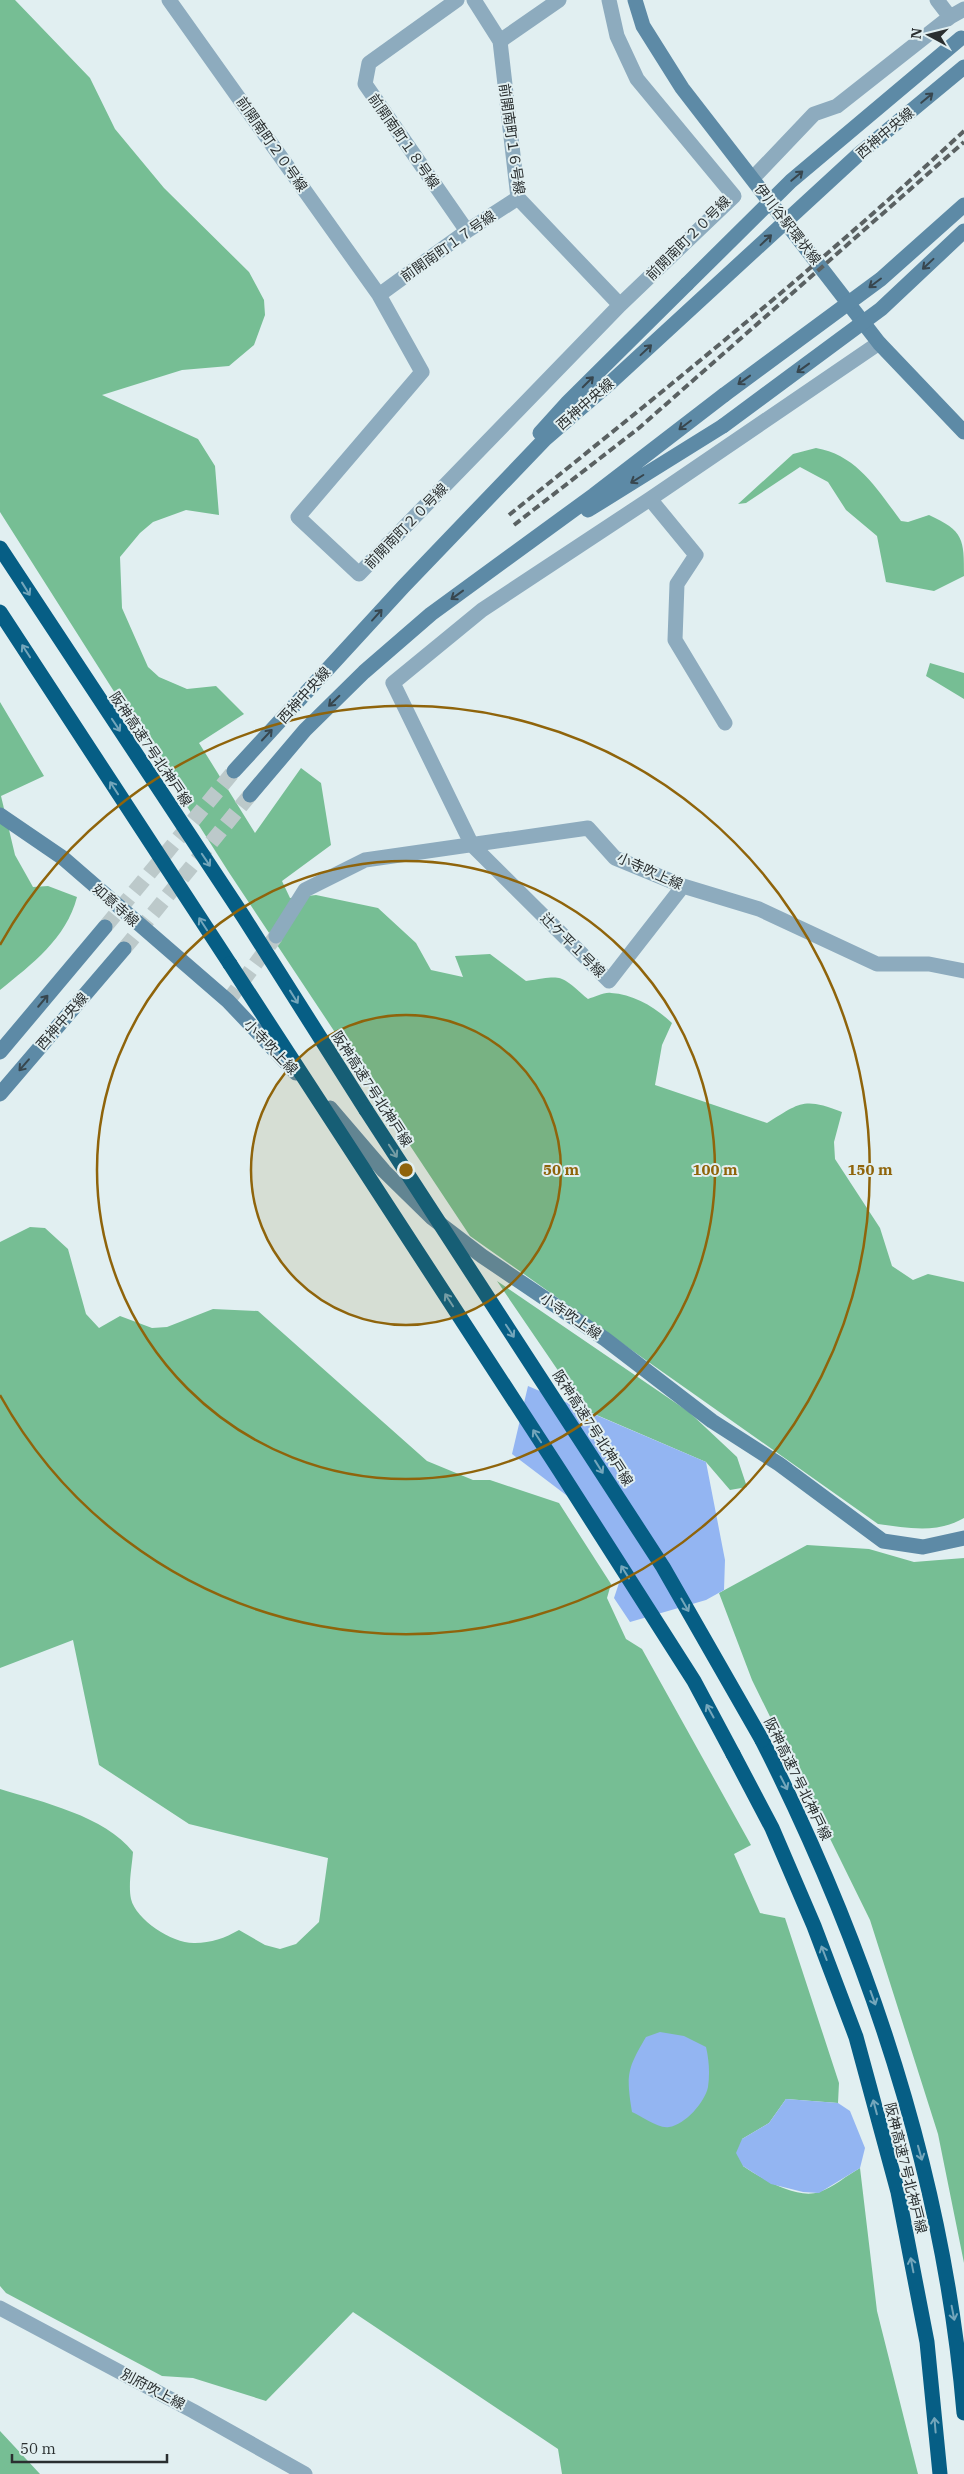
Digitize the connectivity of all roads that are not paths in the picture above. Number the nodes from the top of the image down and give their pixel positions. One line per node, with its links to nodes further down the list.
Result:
1 (457, 0): 17 (street, 前開南町１８号線)
2 (474, 0): 11 (street, 前開南町１６号線)
3 (559, 0): 11 (street)
4 (608, 0): 19 (street, 前開南町２０号線)
5 (635, 0): 13 (street, 伊川谷駅環状線)
6 (937, 0): 9 (street)
7 (176, 2): 18 (street, 前開南町２０号線)
8 (964, 9): 9 (street)
9 (950, 17): 13 (street)
10 (963, 37): 25 (street, one-way to 10, bridge)
11 (500, 41): 14 (street, 前開南町１６号線)
12 (964, 67): 25 (street, 西神中央線, one-way to 12, bridge)
13 (753, 178): 20 (street, 伊川谷駅環状線)
14 (518, 198): 17 (street, 前開南町１７号線); 19 (street, 前開南町１６号線)
15 (964, 205): 24 (street, 西神中央線, one-way to 24, bridge)
16 (964, 231): 24 (street, one-way to 24, bridge)
17 (467, 232): 18 (street, 前開南町１７号線)
18 (379, 295): 19 (street, 前開南町２０号線)
19 (620, 304)
20 (879, 343): 21 (street, 伊川谷駅環状線); 22 (street)
21 (964, 432)
22 (650, 499): 27 (street); 31 (street)
23 (0, 548): 42 (highway, 阪神高速7号北神戸線, one-way to 42, bridge)
24 (477, 580): 29 (street, 西神中央線, one-way to 29)
25 (403, 587): 28 (street, 西神中央線, one-way to 25)
26 (0, 612): 44 (highway, 阪神高速7号北神戸線, one-way to 26, bridge)
27 (725, 723)
28 (234, 771)
29 (250, 795)
30 (0, 815): 37 (street, 如意寺線)
31 (472, 845): 32 (street, 小寺吹上線); 32 (street, 辻ケ平１号線); 34 (street, 小寺吹上線)
32 (683, 886): 36 (street, 小寺吹上線)
33 (105, 927): 38 (street, 西神中央線, one-way to 33)
34 (276, 936)
35 (124, 949): 39 (street, 西神中央線, one-way to 39)
36 (964, 971)
37 (228, 1001): 40 (street, 小寺吹上線)
38 (0, 1052)
39 (0, 1094)
40 (964, 1538)
41 (0, 2308): 43 (street, 別府吹上線)
42 (964, 2413)
43 (305, 2474)
44 (940, 2474)

